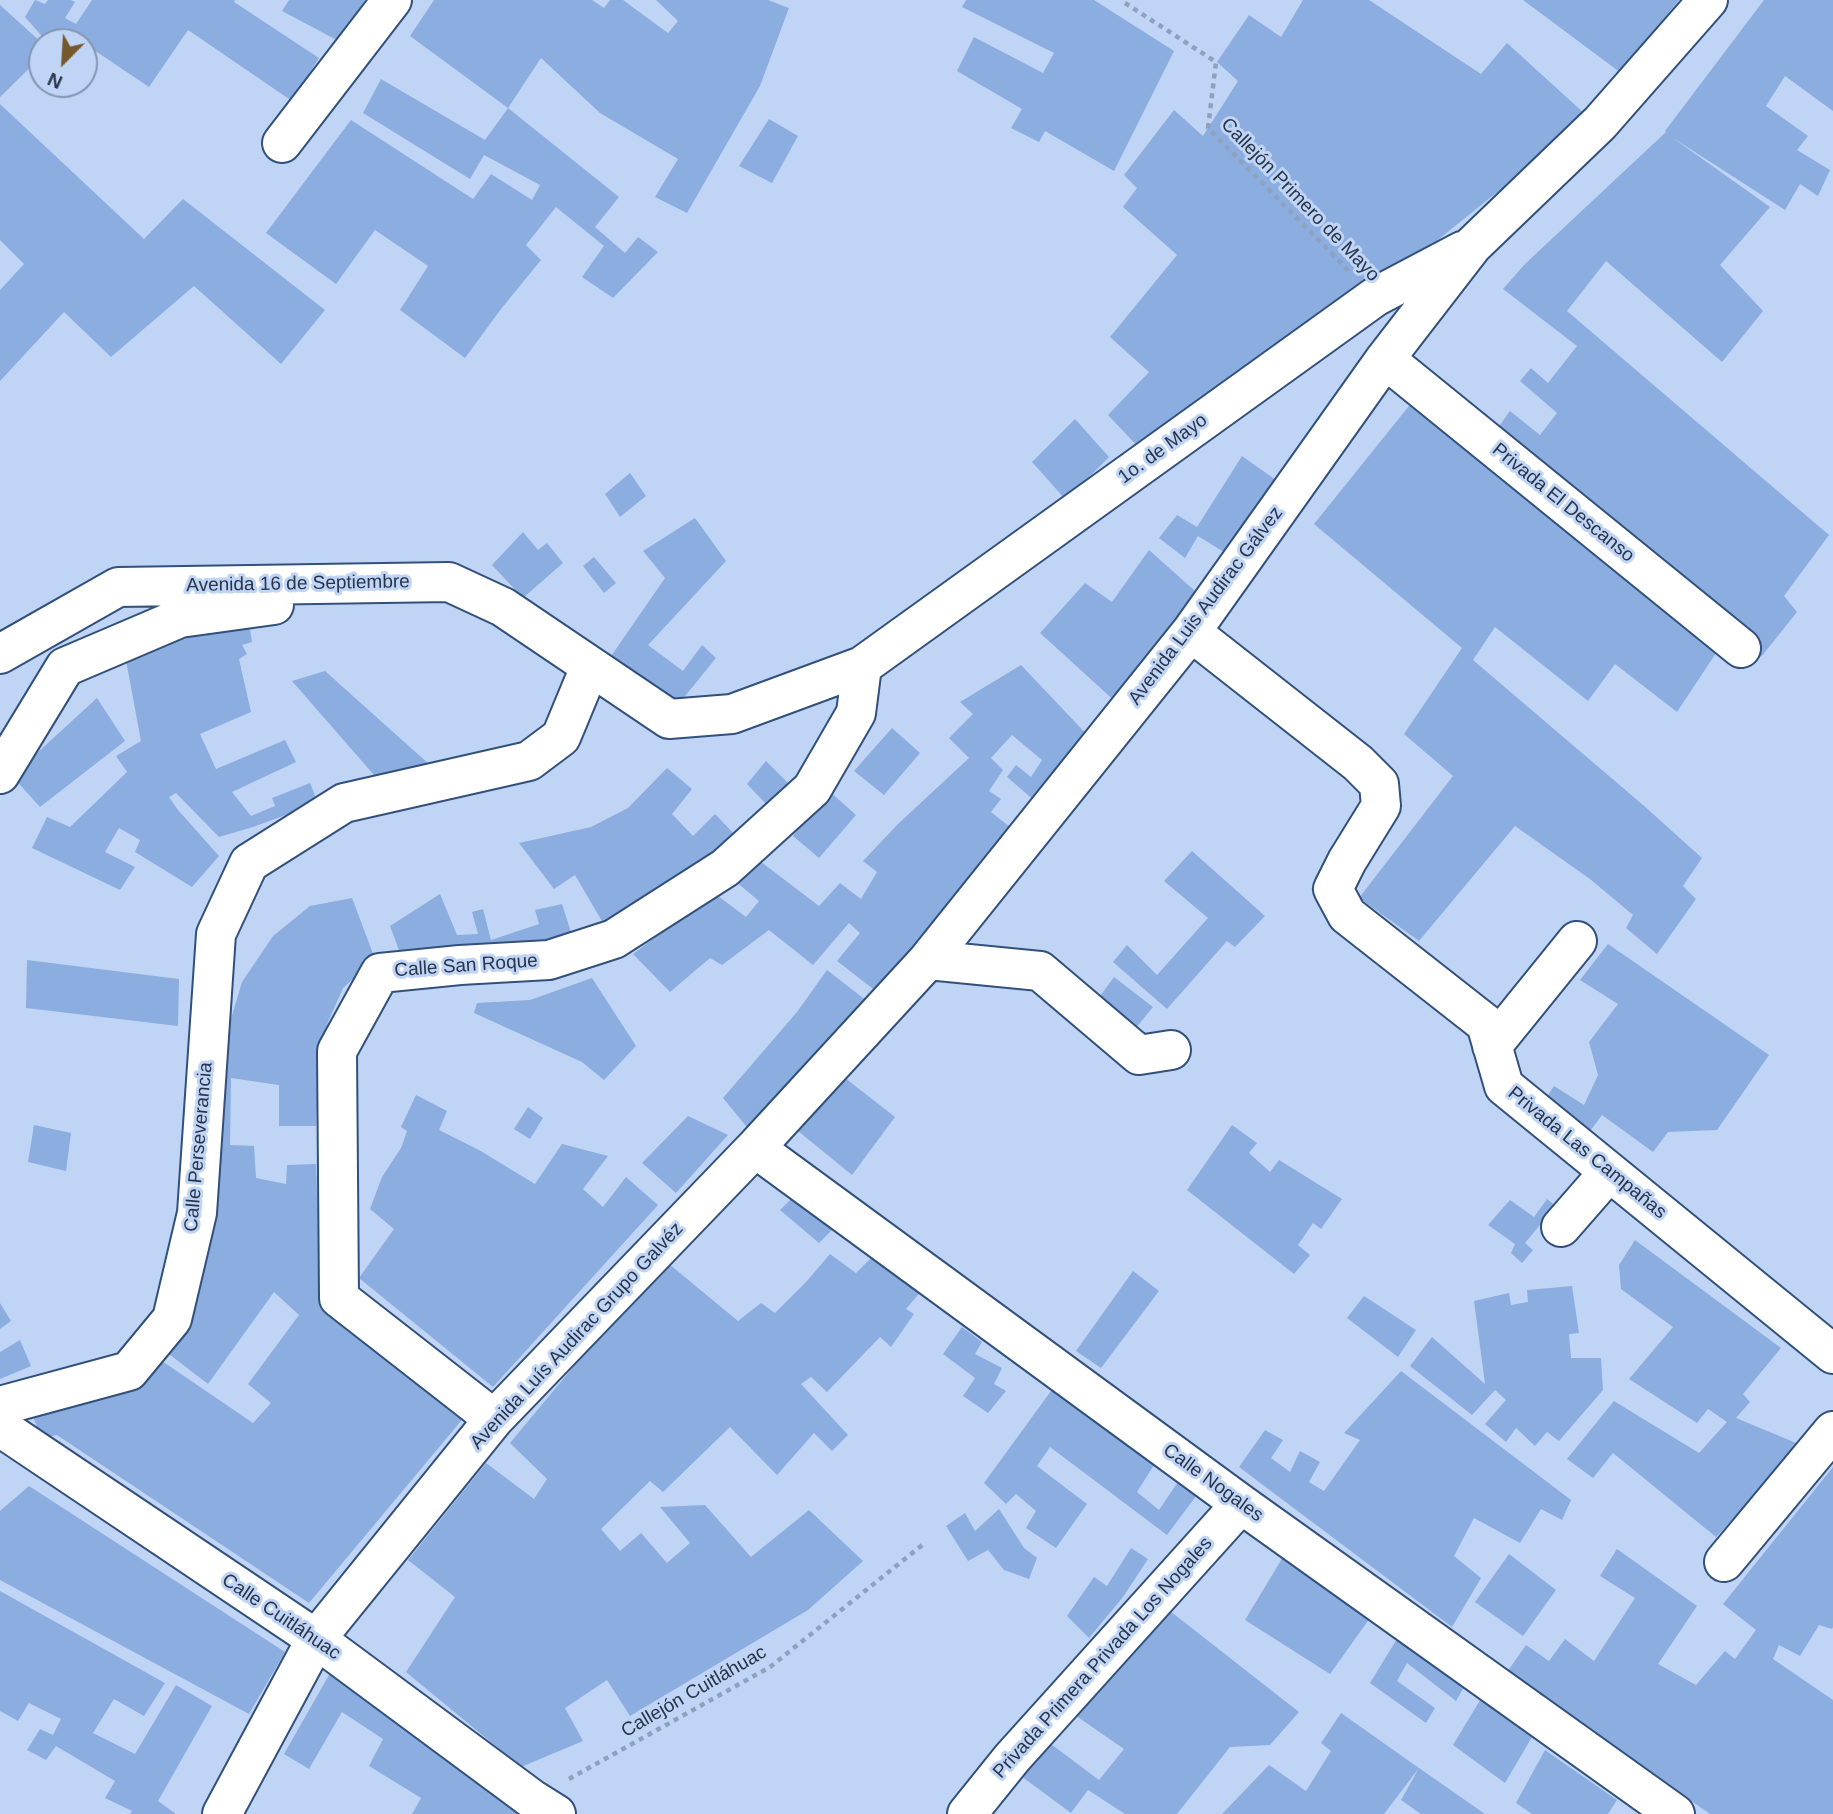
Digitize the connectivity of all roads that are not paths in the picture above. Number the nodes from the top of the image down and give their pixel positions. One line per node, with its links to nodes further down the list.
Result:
1 (392, 0): 3 (street)
2 (1708, 0): 4 (street)
3 (282, 143)
4 (1473, 245): 5 (street, Avenida Luis Audirac Gálvez); 10 (street, 1o. de Mayo)
5 (1385, 359): 7 (street, Avenida Luis Audirac Gálvez); 8 (street, Privada El Descanso)
6 (449, 582): 9 (street, Avenida 16 de Septiembre); 11 (street, Avenida 16 de Septiembre); 12 (street)
7 (1191, 632): 14 (street, Avenida Luis Audirac Gálvez); 15 (street, Privada Las Campañas)
8 (1741, 648)
9 (0, 654)
10 (862, 666): 11 (street, 1o. de Mayo); 22 (street, Calle San Roque)
11 (590, 667): 21 (street, Calle Perseverancia)
12 (0, 774)
13 (1577, 942): 15 (street)
14 (928, 960): 16 (street); 17 (street, Avenida Luís Audirac Grupo Galvéz)
15 (1492, 1046): 18 (street, Privada Las Campañas)
16 (1171, 1050)
17 (755, 1148): 22 (street, Avenida Luís Audirac Grupo Galvéz); 25 (street, Calle Nogales)
18 (1609, 1172): 19 (street); 20 (street, Privada Las Campañas)
19 (1561, 1227)
20 (1833, 1354)
21 (0, 1406)
22 (494, 1419): 27 (street, Avenida Luís Audirac Grupo Galvéz)
23 (0, 1427): 27 (street, Calle Cuitláhuac)
24 (1833, 1431): 26 (street)
25 (1241, 1504): 30 (street, Privada Primera Privada Los Nogales); 31 (street, Calle Nogales)
26 (1724, 1562)
27 (316, 1639): 28 (street, Calle Cuitláhuac); 29 (street, Avenida Luís Audirac Grupo Galvéz)
28 (544, 1807)
29 (222, 1814)
30 (967, 1814)
31 (1675, 1814)

